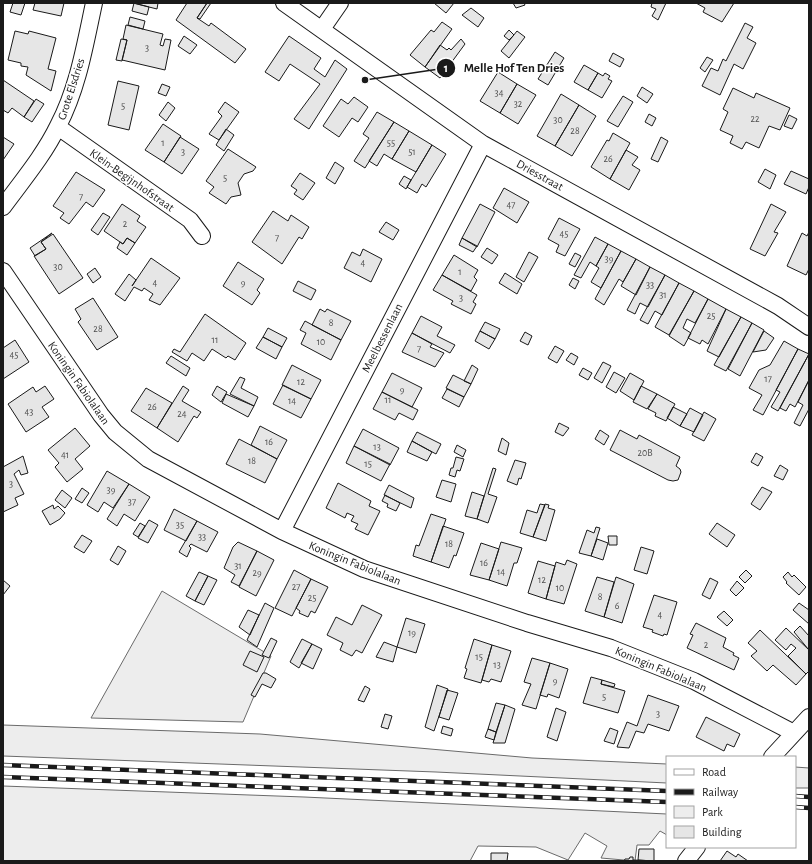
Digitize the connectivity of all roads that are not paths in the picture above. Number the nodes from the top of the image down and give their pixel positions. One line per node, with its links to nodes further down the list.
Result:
1 (94, 3): 5 (street, Grote Elsdries)
2 (284, 3): 4 (street, Driesstraat)
3 (340, 3): 4 (street)
4 (322, 29): 6 (street, Driesstraat)
5 (58, 127): 7 (street, Grote Elsdries); 8 (street, Klein-Begijnhofstraat)
6 (483, 144): 10 (street, Driesstraat); 11 (street, Meelbessenlaan)
7 (3, 207)
8 (202, 236)
9 (3, 271): 11 (street, Koningin Fabiolalaan)
10 (809, 327)
11 (282, 532): 13 (street, Koningin Fabiolalaan)
12 (809, 716): 13 (street)
13 (794, 733): 14 (street)
14 (773, 756)
15 (696, 848): 16 (street)
16 (686, 861)

